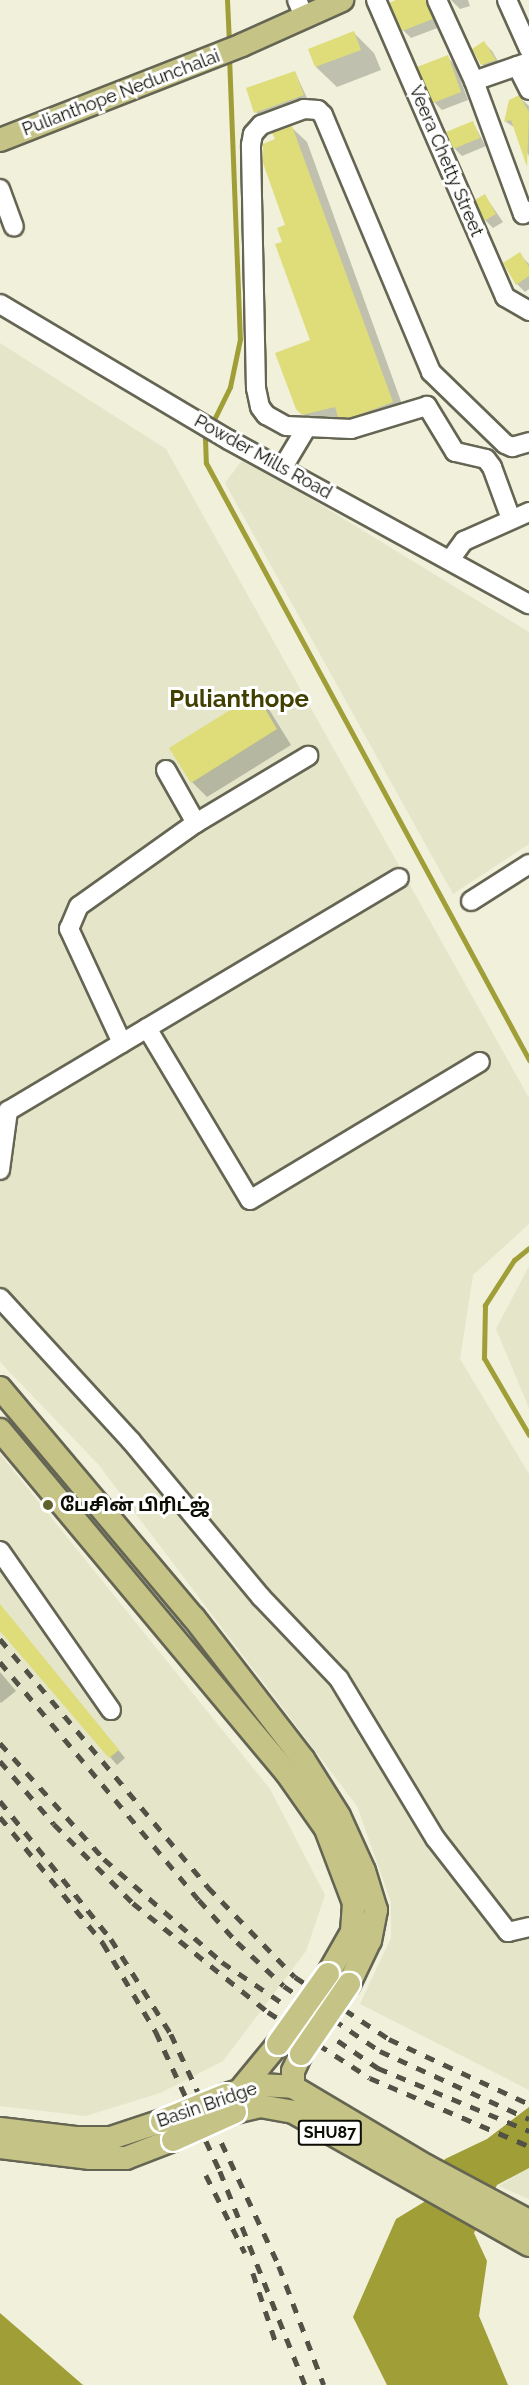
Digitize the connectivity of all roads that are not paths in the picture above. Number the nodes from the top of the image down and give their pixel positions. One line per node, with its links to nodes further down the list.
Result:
1 (342, 0): 5 (main road, Pulianthope Nedunchalai)
2 (376, 0): 15 (street, Veera Chetty Street)
3 (437, 0): 8 (street)
4 (507, 0): 6 (street)
5 (301, 9): 10 (main road, Pulianthope Nedunchalai)
6 (529, 49)
7 (523, 64): 8 (street); 9 (street)
8 (474, 81): 12 (street)
9 (529, 90)
10 (2, 136)
11 (0, 189): 13 (street)
12 (526, 213)
13 (14, 227)
14 (0, 304): 18 (street, Powder Mills Road)
15 (529, 311)
16 (307, 427): 17 (street); 18 (street); 20 (street)
17 (529, 442)
18 (283, 467): 21 (street, Powder Mills Road)
19 (529, 512): 20 (street)
20 (511, 519): 21 (street)
21 (450, 560): 22 (street, Powder Mills Road)
22 (529, 604)
23 (308, 756): 25 (street)
24 (166, 770): 25 (street)
25 (196, 823): 30 (street)
26 (529, 864): 28 (street)
27 (399, 878): 29 (street)
28 (471, 901)
29 (147, 1028): 30 (street); 31 (street)
30 (122, 1043): 32 (street)
31 (480, 1062)
32 (0, 1170)
33 (0, 1298): 38 (street)
34 (0, 1388): 39 (main road, bridge)
35 (0, 1430): 40 (main road, bridge)
36 (0, 1551): 37 (street)
37 (111, 1710)
38 (529, 1927)
39 (293, 2087): 40 (main road, Basin Bridge / SHU87); 44 (main road, Basin Bridge / SHU87)
40 (234, 2099): 42 (main road, Basin Bridge / SHU87, bridge); 44 (main road, Basin Bridge / SHU87)
41 (0, 2129): 42 (main road, Basin Bridge / SHU87)
42 (167, 2131): 43 (main road, Basin Bridge / SHU87)
43 (0, 2147)
44 (422, 2176): 45 (main road, Basin Bridge / SHU87)
45 (489, 2213): 46 (main road, SHU87); 47 (main road, SHU87)
46 (529, 2220)
47 (529, 2245)

